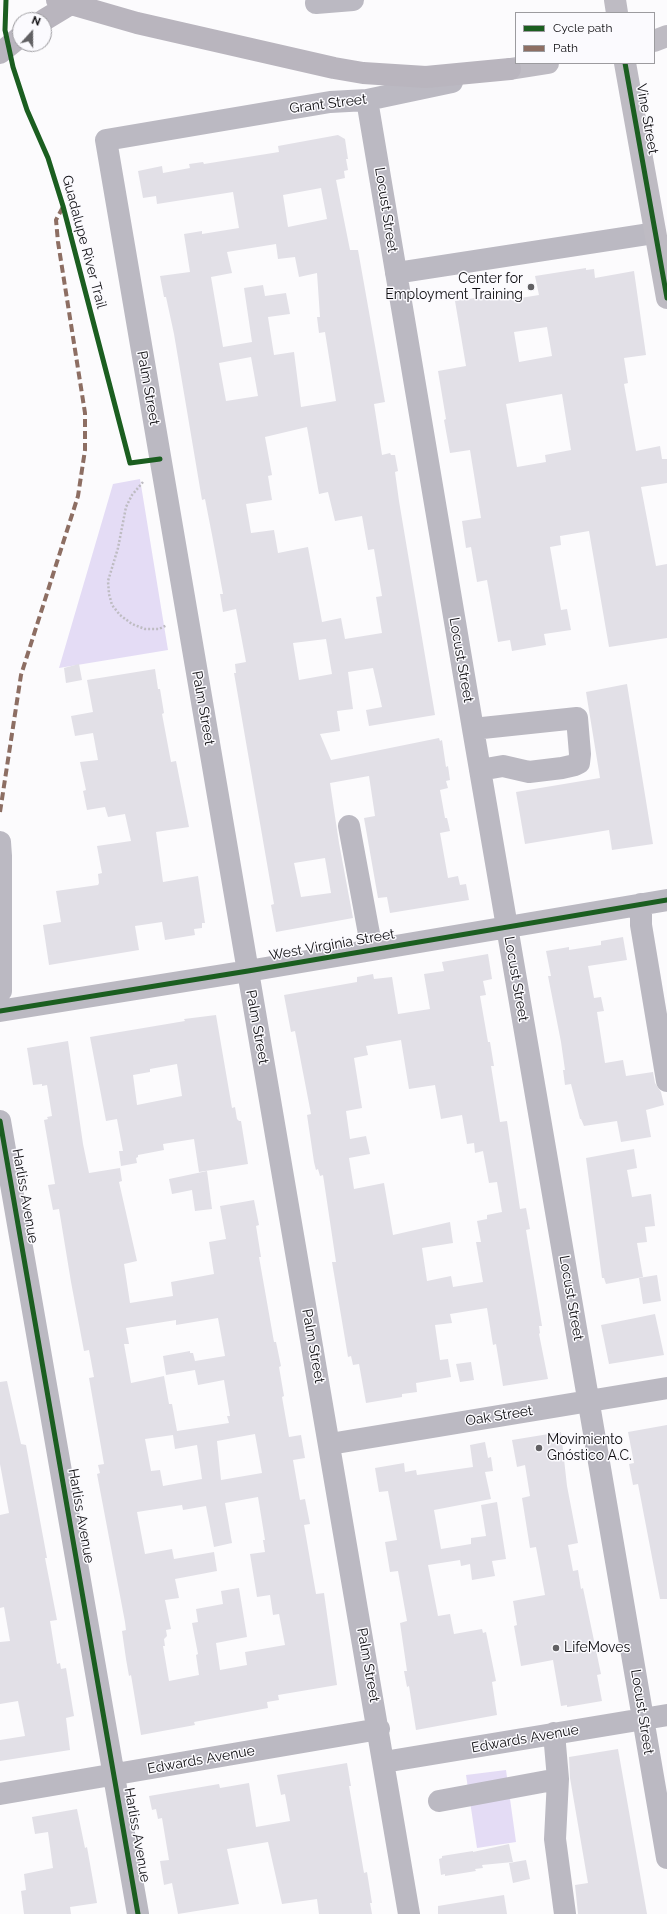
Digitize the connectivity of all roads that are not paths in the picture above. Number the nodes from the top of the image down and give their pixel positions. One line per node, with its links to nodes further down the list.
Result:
1 (57, 0): 16 (highway)
2 (77, 0): 7 (highway)
3 (353, 0): 5 (street)
4 (615, 0): 6 (main road)
5 (316, 3)
6 (617, 12)
7 (52, 15)
8 (667, 36): 9 (main road)
9 (655, 40)
10 (12, 43): 13 (highway)
11 (667, 47): 12 (street)
12 (655, 48)
13 (0, 53)
14 (542, 64): 16 (main road, Grant Street)
15 (625, 64): 19 (main road, Vine Street)
16 (510, 69): 17 (street, Grant Street)
17 (367, 100): 18 (street, Grant Street); 20 (street, Locust Street)
18 (106, 140): 30 (street, Palm Street)
19 (655, 233): 20 (street); 21 (main road, Vine Street)
20 (396, 273): 22 (street, Locust Street)
21 (667, 298)
22 (473, 729): 23 (street, Locust Street); 23 (street)
23 (480, 770): 28 (street, Locust Street)
24 (349, 826): 29 (street)
25 (0, 842): 31 (street)
26 (667, 900): 27 (street, West Virginia Street)
27 (641, 904): 28 (street, West Virginia Street); 32 (street)
28 (507, 926): 29 (street, West Virginia Street); 35 (street, Locust Street)
29 (372, 950): 30 (street, West Virginia Street)
30 (248, 971): 31 (street, West Virginia Street); 36 (street, Palm Street)
31 (1, 1001)
32 (667, 1081)
33 (0, 1121): 42 (street, Harliss Avenue)
34 (667, 1388): 35 (street, Oak Street)
35 (589, 1401): 36 (street, Oak Street); 38 (street, Locust Street)
36 (330, 1444): 39 (street, Palm Street)
37 (667, 1715): 38 (street, Edwards Avenue)
38 (643, 1720): 40 (street, Edwards Avenue); 46 (street, Locust Street)
39 (379, 1729): 41 (street, Palm Street); 42 (street, Edwards Avenue)
40 (554, 1733): 41 (street, Edwards Avenue); 43 (street)
41 (384, 1762): 48 (street, Palm Street)
42 (114, 1775): 44 (street, Edwards Avenue); 47 (street, Harliss Avenue)
43 (558, 1779): 45 (street); 49 (street)
44 (0, 1794)
45 (439, 1801)
46 (667, 1858)
47 (138, 1914)
48 (409, 1914)
49 (565, 1914)

